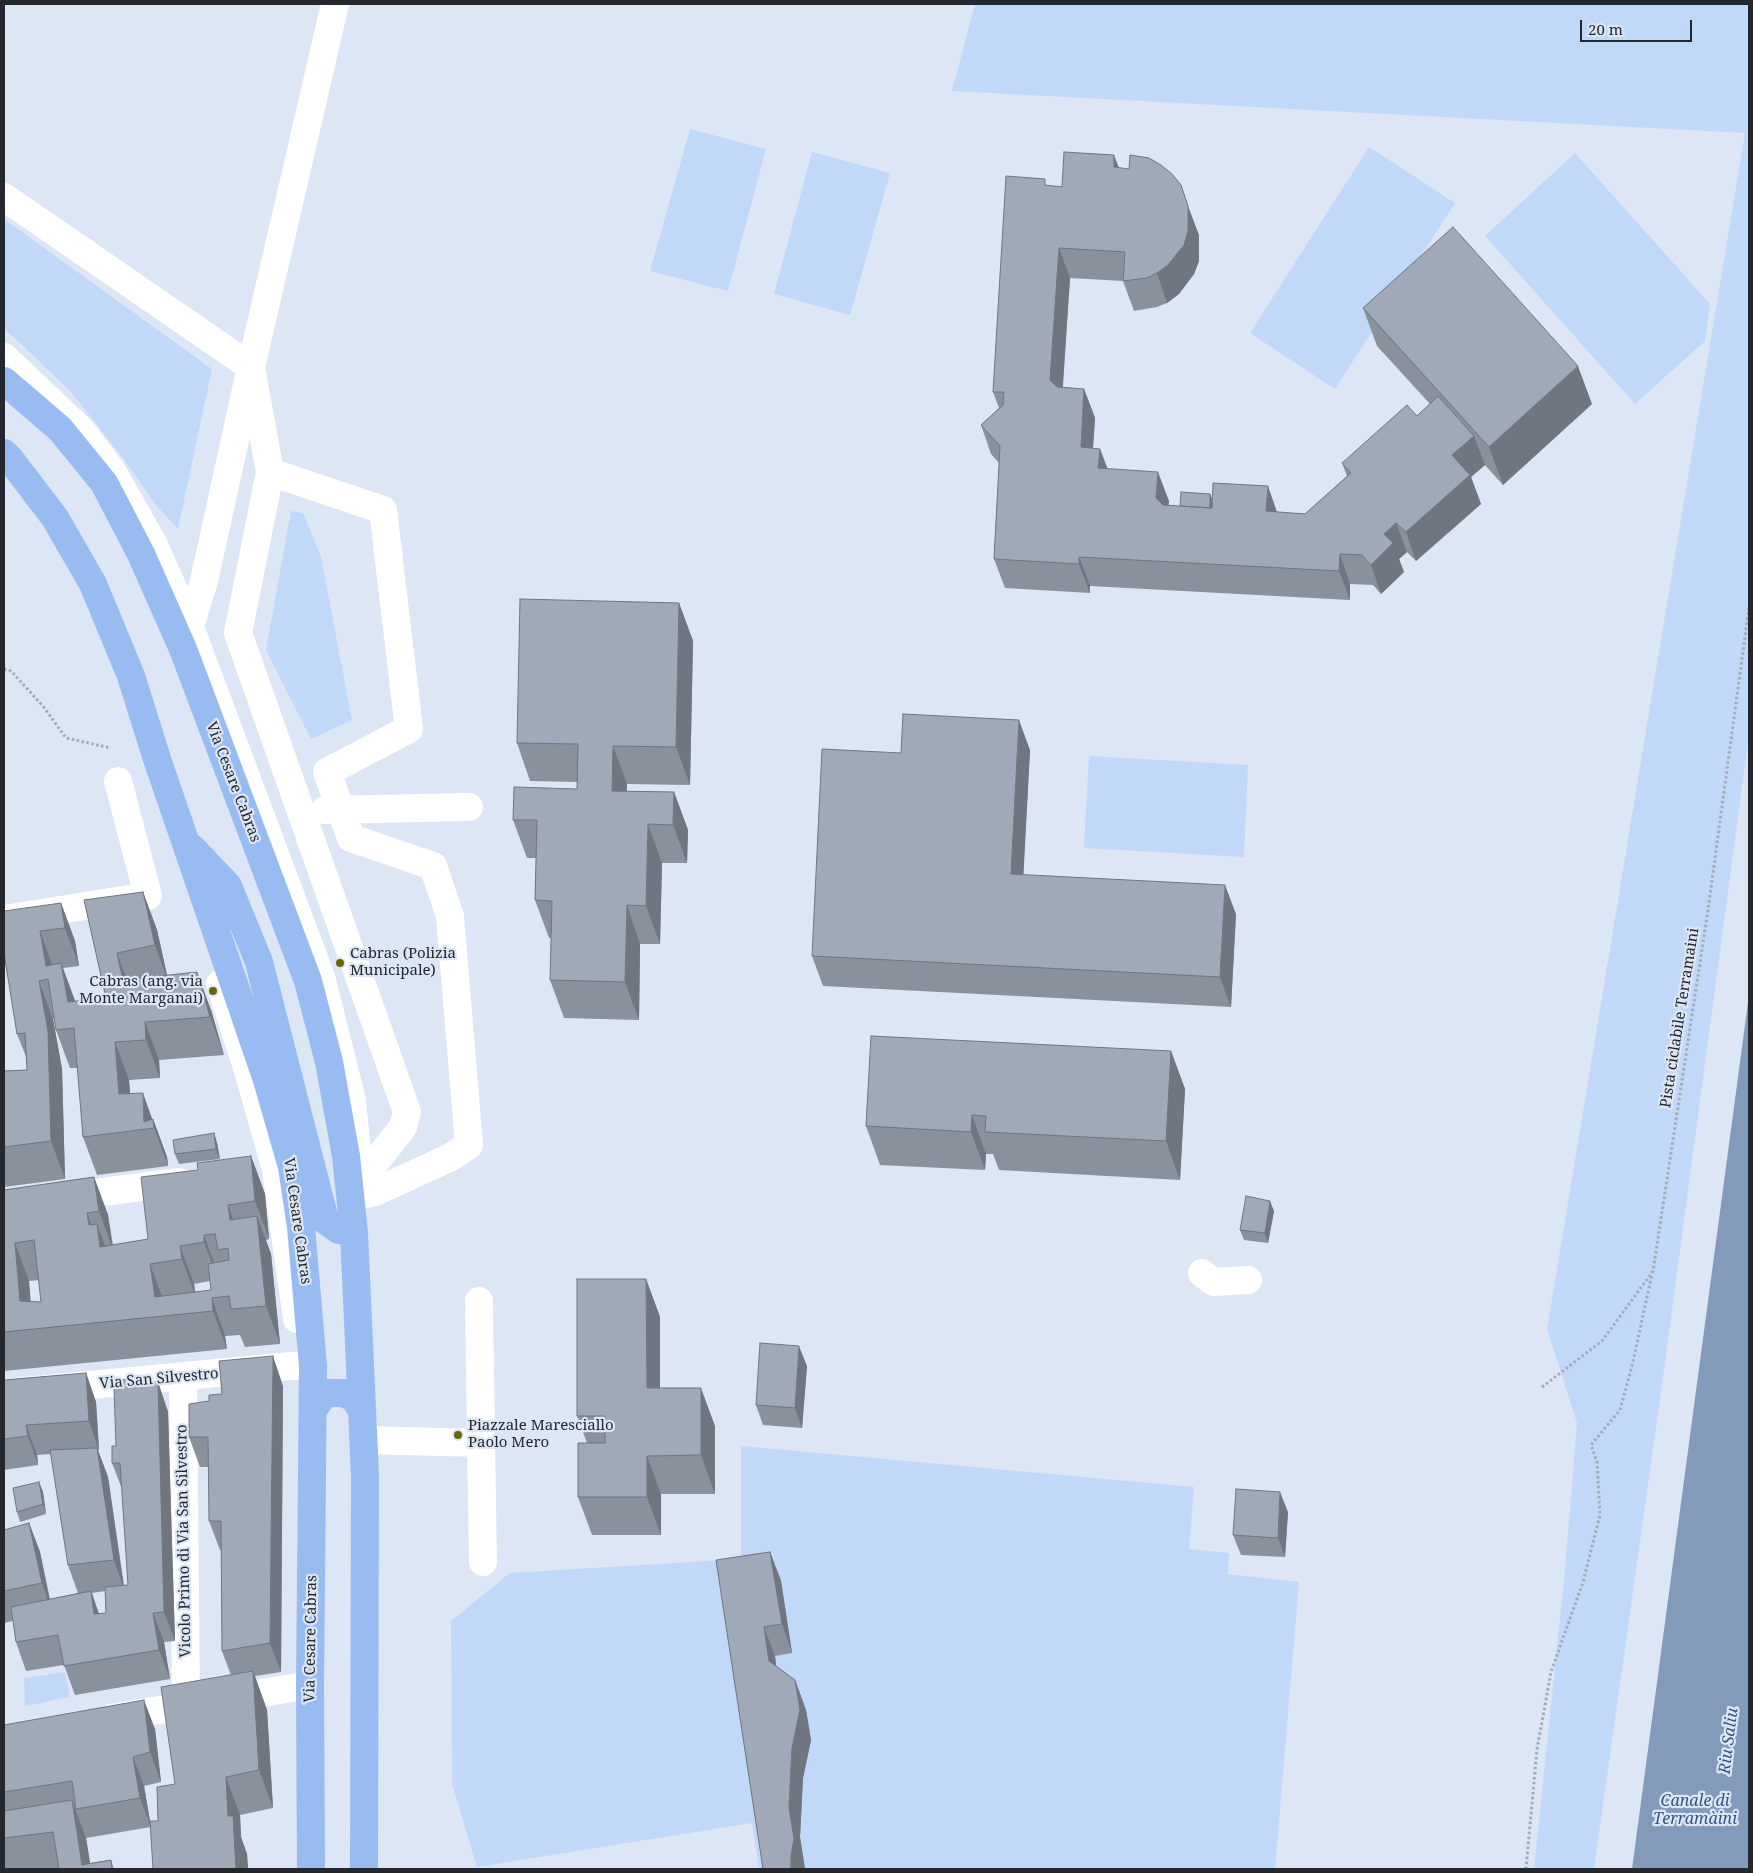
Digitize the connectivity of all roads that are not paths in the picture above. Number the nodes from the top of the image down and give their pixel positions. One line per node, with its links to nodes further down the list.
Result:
1 (335, 4): 4 (street)
2 (4, 197): 4 (street)
3 (4, 357): 9 (street)
4 (250, 367): 8 (street); 9 (street)
5 (4, 381): 9 (main road, Via Cesare Cabras)
6 (4, 453): 14 (main road, Via Cesare Cabras)
7 (4, 469): 16 (street)
8 (270, 472): 12 (street); 13 (street)
9 (187, 638): 18 (main road, Via Cesare Cabras)
10 (118, 781): 15 (street)
11 (469, 807): 13 (street)
12 (301, 810): 13 (street); 18 (street)
13 (341, 810): 18 (street)
14 (184, 839): 16 (main road, Via Cesare Cabras); 20 (main road, Via Cesare Cabras)
15 (4, 919)
16 (274, 1170): 24 (main road, Via Cesare Cabras)
17 (208, 1178): 19 (street)
18 (357, 1191): 20 (main road, Via Cesare Cabras); 29 (street)
19 (4, 1205)
20 (354, 1233): 27 (main road, Via Cesare Cabras)
21 (1202, 1273): 22 (street)
22 (1248, 1280)
23 (479, 1301): 30 (street)
24 (307, 1366): 25 (street, Via San Silvestro); 28 (main road, Via Cesare Cabras)
25 (182, 1377): 26 (street, Via San Silvestro); 33 (street, Vicolo Primo di Via San Silvestro)
26 (4, 1393)
27 (362, 1411): 28 (main road); 29 (main road, Via Cesare Cabras)
28 (314, 1414): 32 (main road, Via Cesare Cabras)
29 (367, 1440): 30 (street); 36 (main road, Via Cesare Cabras); 37 (street)
30 (481, 1443): 31 (street)
31 (483, 1562)
32 (310, 1685): 33 (street); 35 (main road, Via Cesare Cabras)
33 (186, 1706): 34 (street)
34 (89, 1722)
35 (311, 1869)
36 (364, 1869)
37 (374, 1869)

